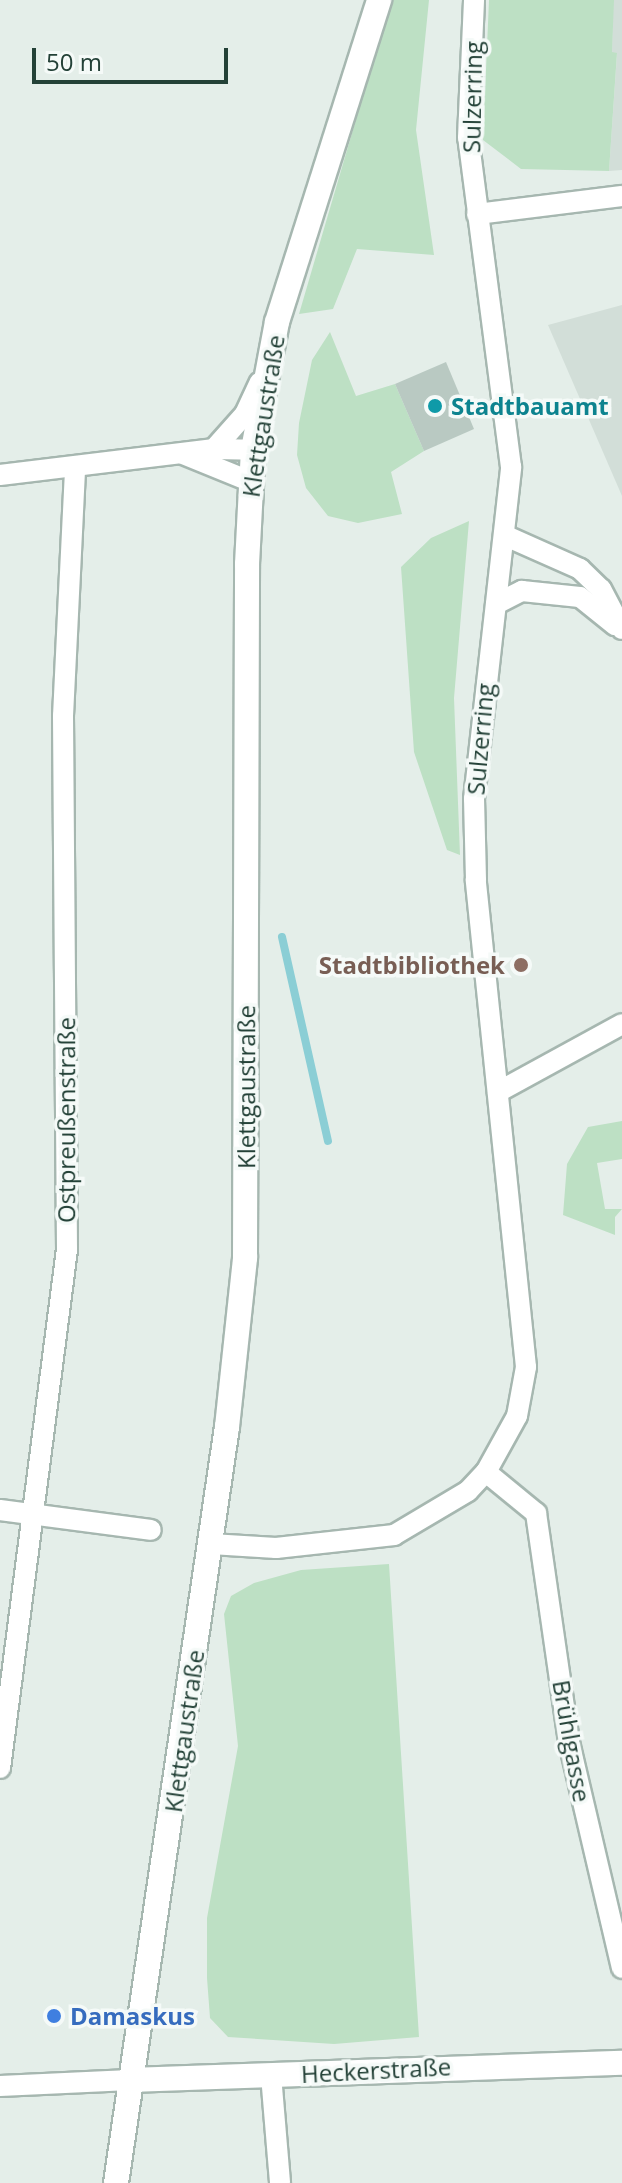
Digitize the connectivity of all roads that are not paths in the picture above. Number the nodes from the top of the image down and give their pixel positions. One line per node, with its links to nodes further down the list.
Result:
1 (379, 0): 5 (main road, Klettgaustraße)
2 (474, 0): 4 (street, Sulzerring)
3 (622, 196): 4 (street)
4 (477, 214): 12 (street, Sulzerring)
5 (265, 371): 6 (street); 7 (main road, Klettgaustraße)
6 (214, 449): 7 (street); 8 (street)
7 (253, 450): 11 (main road, Klettgaustraße)
8 (183, 454): 9 (street); 11 (street)
9 (75, 469): 10 (street); 19 (street, Ostpreußenstraße)
10 (0, 475)
11 (249, 481): 21 (main road, Klettgaustraße)
12 (506, 531): 13 (street, Sulzerring); 14 (street)
13 (496, 604): 14 (street); 16 (street, Sulzerring)
14 (622, 630)
15 (622, 1024): 16 (street)
16 (498, 1092): 17 (street, Sulzerring)
17 (486, 1472): 21 (street, Sulzerring); 23 (street, Brühlgasse)
18 (0, 1510): 19 (street)
19 (34, 1514): 20 (street); 22 (street, Ostpreußenstraße)
20 (151, 1530)
21 (211, 1544): 26 (main road, Klettgaustraße)
22 (0, 1768)
23 (622, 1968)
24 (622, 2063): 25 (main road, Heckerstraße)
25 (271, 2075): 26 (main road, Heckerstraße); 29 (street)
26 (130, 2080): 27 (street); 28 (main road, Klettgaustraße)
27 (0, 2086)
28 (116, 2183)
29 (280, 2183)

